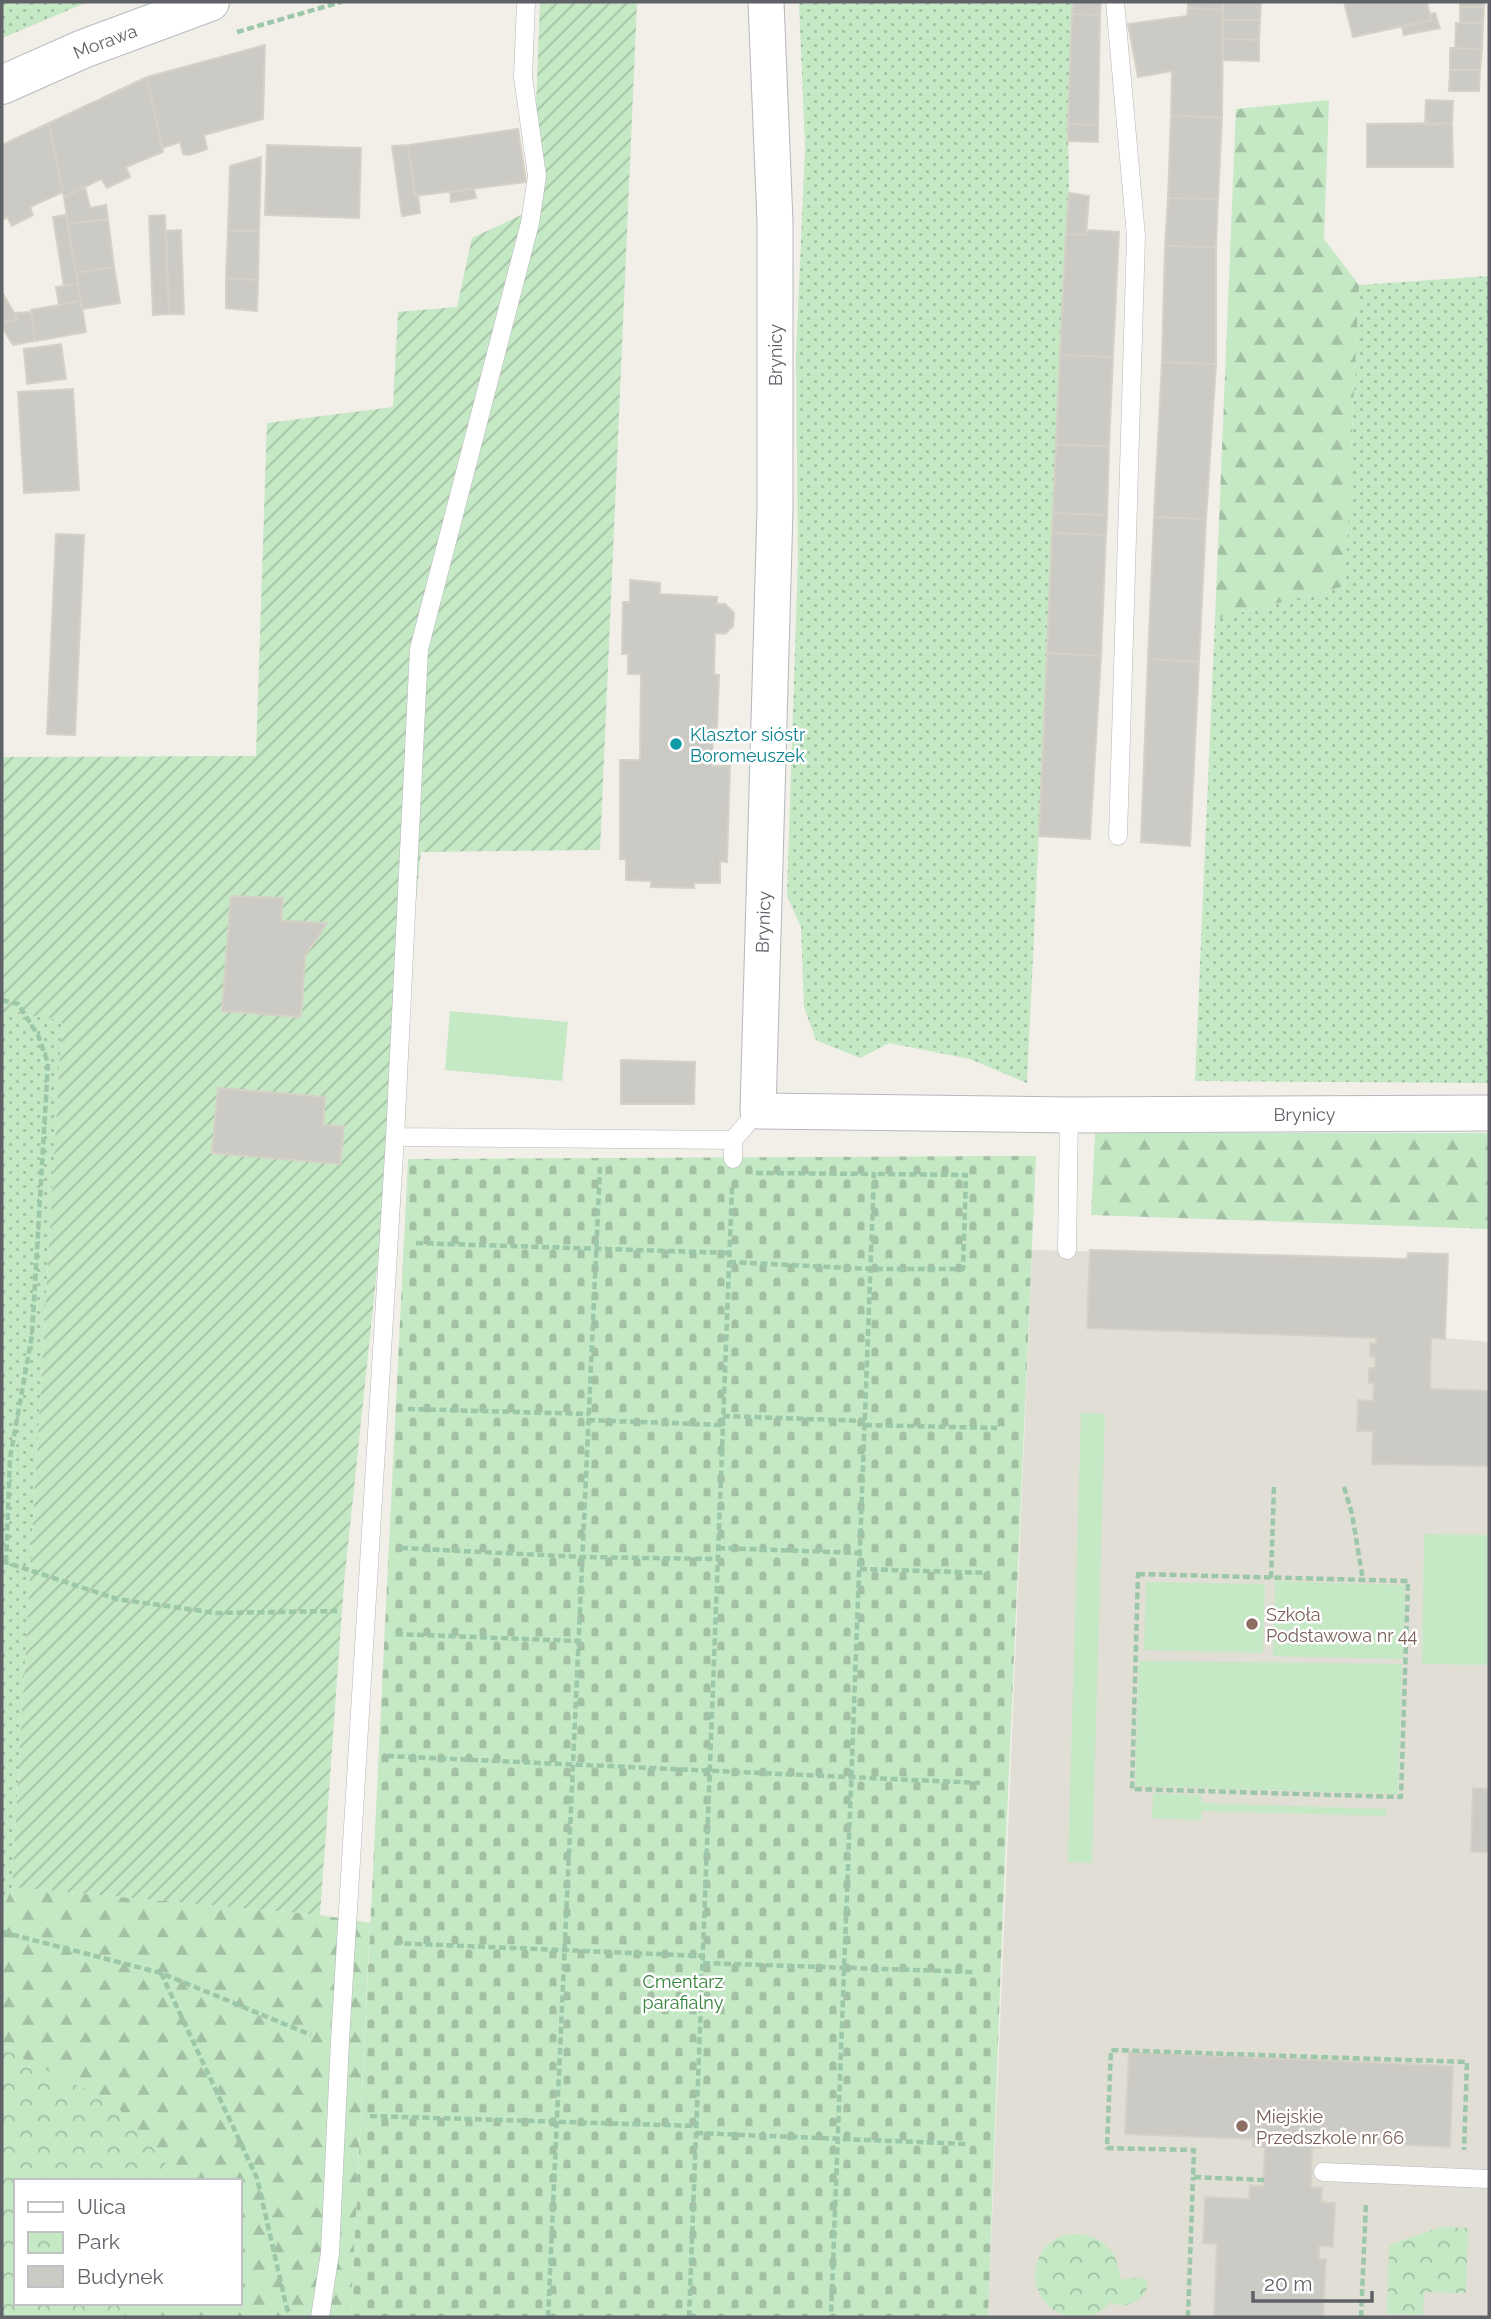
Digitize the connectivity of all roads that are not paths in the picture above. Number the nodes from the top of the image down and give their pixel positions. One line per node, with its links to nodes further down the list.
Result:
1 (210, 2): 5 (street, Morawa)
2 (526, 2): 10 (lane)
3 (766, 2): 7 (street, Brynicy)
4 (1115, 2): 6 (lane)
5 (2, 85)
6 (1118, 836)
7 (758, 1111): 9 (street, Brynicy); 11 (lane)
8 (1489, 1113): 9 (street, Brynicy)
9 (1069, 1115): 13 (lane)
10 (395, 1137): 11 (lane); 16 (lane)
11 (733, 1140): 12 (lane)
12 (733, 1166)
13 (1068, 1250)
14 (1323, 2172): 15 (lane)
15 (1489, 2179)
16 (320, 2317)

